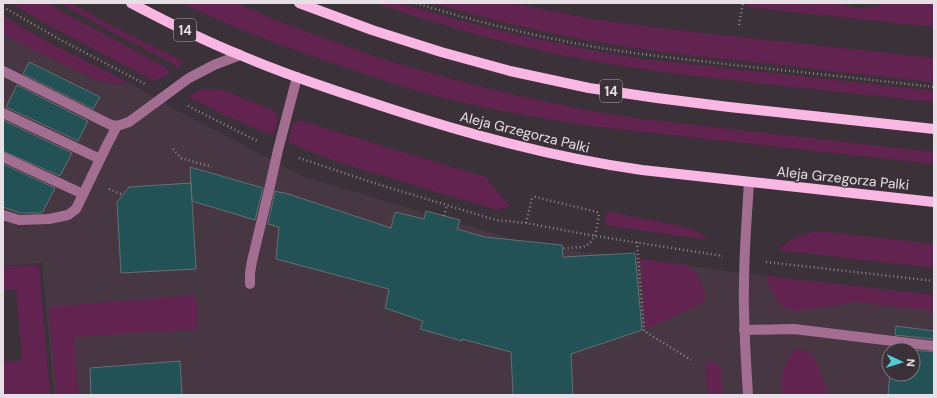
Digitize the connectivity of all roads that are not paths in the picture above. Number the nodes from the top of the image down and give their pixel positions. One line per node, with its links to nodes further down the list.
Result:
1 (131, 3): 3 (main road, Aleja Grzegorza Palki / 14)
2 (299, 3): 8 (main road, 14)
3 (240, 55): 5 (main road, Aleja Grzegorza Palki / 14); 7 (lane)
4 (3, 71): 7 (lane)
5 (297, 77): 11 (main road, Aleja Grzegorza Palki / 14); 15 (lane)
6 (3, 113): 10 (lane)
7 (117, 126): 10 (lane)
8 (934, 129)
9 (3, 157): 12 (lane)
10 (100, 159): 12 (lane)
11 (749, 182): 13 (main road, Aleja Grzegorza Palki / 14); 16 (lane)
12 (83, 194): 14 (lane)
13 (934, 202)
14 (3, 215)
15 (250, 284)
16 (744, 330): 17 (lane); 18 (lane)
17 (934, 346)
18 (748, 395)

